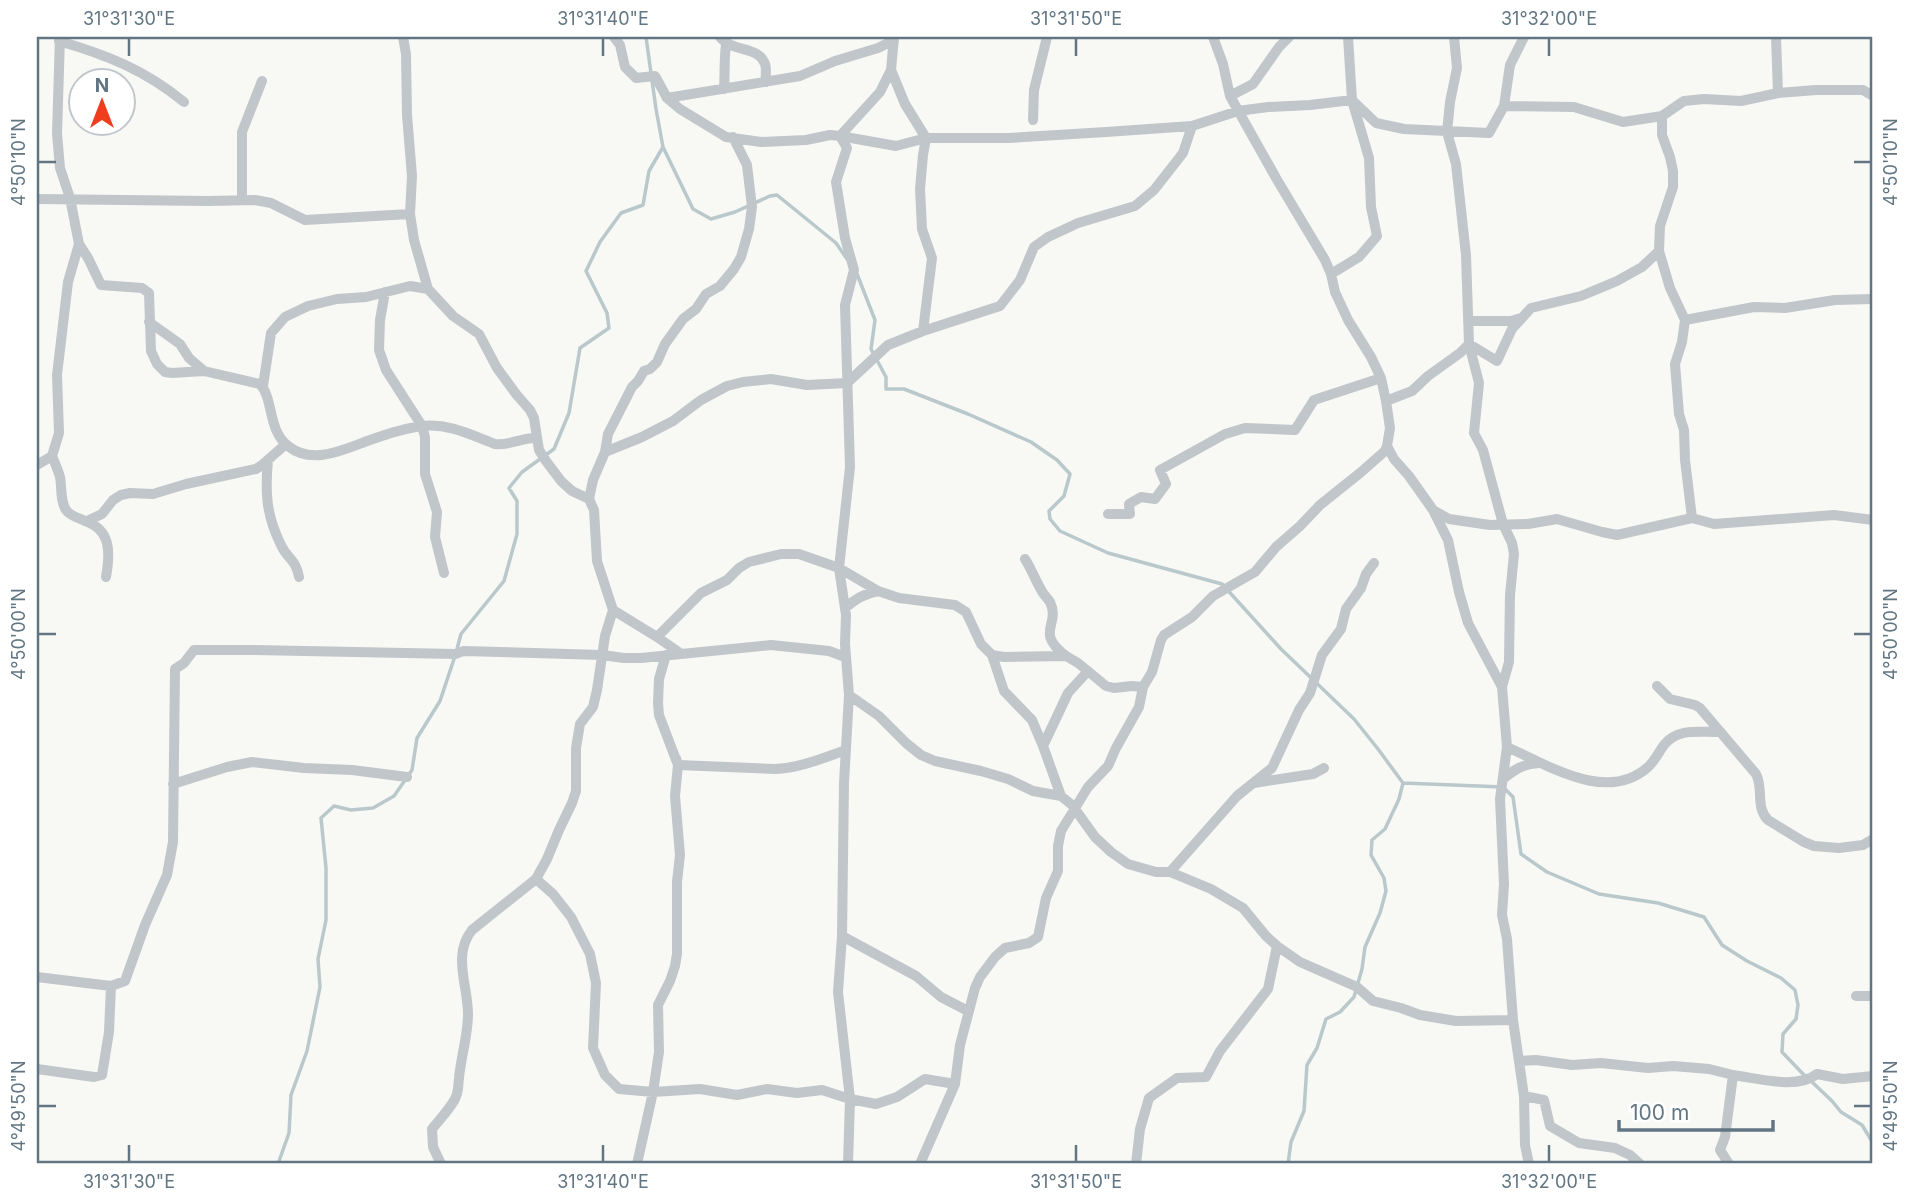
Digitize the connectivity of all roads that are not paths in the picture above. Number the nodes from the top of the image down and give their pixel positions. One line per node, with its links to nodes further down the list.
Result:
1 (403, 37): 35 (street)
2 (614, 37): 20 (street)
3 (1047, 37): 26 (street)
4 (1213, 37): 18 (street)
5 (1289, 37): 18 (street)
6 (1348, 37): 21 (street)
7 (1454, 37): 28 (street)
8 (1524, 37): 23 (street)
9 (1776, 37): 17 (street)
10 (894, 38): 13 (street); 15 (street)
11 (60, 39): 22 (street); 32 (street)
12 (723, 41): 15 (street); 16 (street)
13 (891, 70): 29 (street); 31 (street)
14 (262, 81): 34 (street)
15 (766, 82): 16 (street)
16 (724, 89): 20 (street)
17 (1778, 93): 19 (street); 25 (street)
18 (1230, 96): 24 (street)
19 (1873, 96)
20 (667, 98): 30 (street)
21 (1352, 100): 24 (street); 28 (street); 39 (street)
22 (184, 102)
23 (1504, 106): 25 (street); 28 (street)
24 (1238, 111): 27 (street); 39 (street)
25 (1662, 116): 37 (street)
26 (1033, 120)
27 (1192, 126): 31 (street); 48 (street)
28 (1447, 132): 46 (street)
29 (840, 136): 30 (street); 31 (street); 52 (street)
30 (733, 137): 59 (street)
31 (926, 138): 48 (street)
32 (70, 198): 33 (street); 34 (street); 36 (street)
33 (37, 199)
34 (242, 200): 35 (street)
35 (410, 214): 38 (street)
36 (79, 244): 47 (street); 60 (street)
37 (1659, 251): 44 (street); 45 (street)
38 (423, 271): 40 (street); 41 (street)
39 (1331, 274): 51 (street)
40 (410, 286): 41 (street); 42 (street)
41 (428, 289): 57 (street)
42 (385, 292): 53 (street); 55 (street)
43 (1873, 299): 45 (street)
44 (1524, 317): 46 (street); 49 (street)
45 (1685, 320): 66 (street)
46 (1468, 321): 49 (street)
47 (149, 322): 50 (street); 50 (street)
48 (923, 331): 52 (street)
49 (1469, 344): 54 (street); 69 (street)
50 (204, 371): 53 (street)
51 (1381, 378): 54 (street); 65 (street)
52 (847, 383): 59 (street); 72 (street)
53 (263, 386): 56 (street)
54 (1387, 401): 58 (street)
55 (422, 426): 56 (street); 57 (street); 73 (street)
56 (286, 444): 61 (street)
57 (538, 444): 63 (street)
58 (1387, 446): 64 (street); 87 (street)
59 (605, 452): 63 (street)
60 (52, 456): 62 (street); 68 (street)
61 (268, 460): 68 (street); 75 (street)
62 (37, 465)
63 (589, 499): 78 (street)
64 (1433, 510): 69 (street); 88 (street)
65 (1108, 514)
66 (1692, 518): 67 (street); 69 (street)
67 (1873, 520)
68 (87, 521): 74 (street)
69 (1503, 524): 88 (street)
70 (1025, 559): 84 (street)
71 (1374, 564): 101 (street)
72 (839, 568): 76 (street); 77 (street); 79 (street)
73 (444, 573)
74 (106, 577)
75 (299, 577)
76 (878, 591): 77 (street); 83 (street)
77 (845, 608): 85 (street)
78 (613, 610): 79 (street); 81 (street)
79 (657, 636): 80 (street)
80 (680, 653): 82 (street); 85 (street)
81 (602, 654): 82 (street); 102 (street); 107 (street)
82 (666, 655): 97 (street)
83 (992, 655): 84 (street); 93 (street)
84 (1066, 656): 86 (street)
85 (845, 657): 90 (street)
86 (1088, 671): 87 (street); 93 (street)
87 (1143, 687): 104 (street)
88 (1502, 687): 94 (street)
89 (1657, 687): 92 (street)
90 (849, 695): 95 (street); 103 (street)
91 (660, 720): 97 (street)
92 (1718, 732): 96 (street); 105 (street)
93 (1043, 746): 103 (street)
94 (1507, 747): 96 (street); 100 (street)
95 (846, 750): 97 (street); 108 (street)
96 (1541, 763): 100 (street)
97 (678, 765): 121 (street)
98 (1324, 768): 101 (street)
99 (407, 776): 102 (street)
100 (1503, 779): 115 (street)
101 (1251, 783): 106 (street)
102 (173, 784): 111 (street)
103 (1061, 796): 104 (street)
104 (1075, 809): 106 (street); 114 (street)
105 (1873, 839)
106 (1170, 872): 109 (street)
107 (536, 879): 121 (street); 124 (street)
108 (842, 936): 114 (street); 123 (street)
109 (1277, 946): 115 (street); 128 (street)
110 (37, 977): 111 (street)
111 (111, 986): 117 (street)
112 (1856, 996): 113 (street)
113 (1873, 996)
114 (968, 1012): 120 (street)
115 (1513, 1020): 116 (street)
116 (1520, 1060): 118 (street); 122 (street)
117 (37, 1069)
118 (1733, 1075): 119 (street); 131 (street)
119 (1873, 1076)
120 (955, 1084): 123 (street); 127 (street)
121 (653, 1092): 123 (street); 125 (street)
122 (1524, 1096): 129 (street); 130 (street)
123 (850, 1099): 126 (street)
124 (441, 1164)
125 (637, 1164)
126 (848, 1164)
127 (920, 1164)
128 (1136, 1164)
129 (1529, 1164)
130 (1640, 1164)
131 (1728, 1164)

